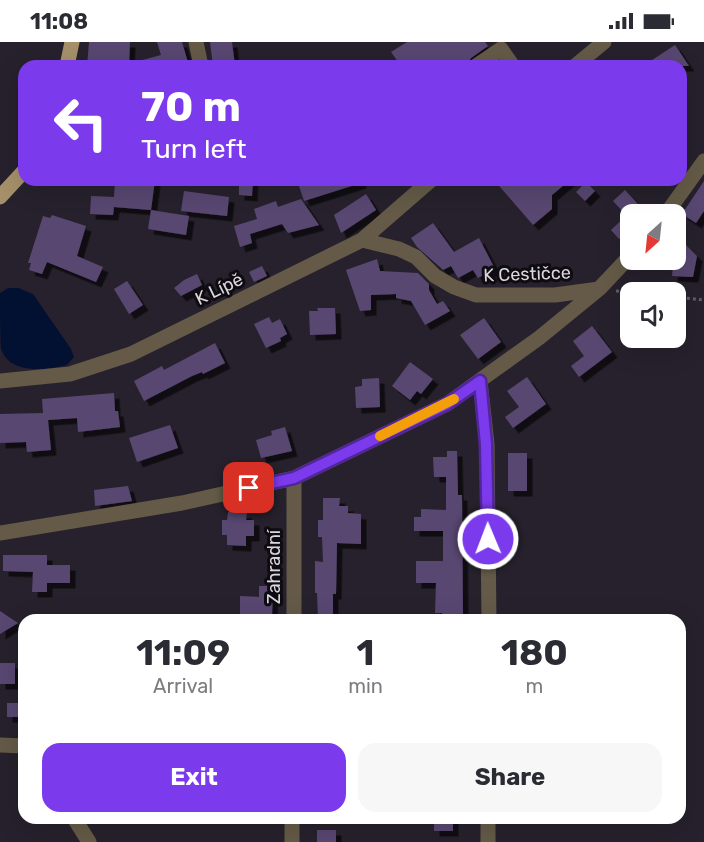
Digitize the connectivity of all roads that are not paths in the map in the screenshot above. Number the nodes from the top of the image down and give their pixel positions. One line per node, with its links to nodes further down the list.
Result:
1 (72, 42): 5 (main road)
2 (196, 42): 6 (street)
3 (604, 42): 9 (street)
4 (502, 45): 7 (street); 8 (street)
5 (68, 60)
6 (200, 60)
7 (483, 60)
8 (510, 60)
9 (582, 60)
10 (704, 161): 12 (street)
11 (18, 178): 15 (main road)
12 (687, 185)
13 (424, 186): 17 (street, K Lípě)
14 (686, 186): 16 (street)
15 (0, 197)
16 (673, 204)
17 (362, 240): 19 (street, K Cestičce); 20 (street, K Lípě)
18 (620, 267): 19 (street)
19 (600, 289): 21 (street)
20 (0, 381)
21 (480, 381): 22 (street); 25 (street)
22 (294, 478): 23 (street); 24 (street, Zahradní)
23 (0, 533)
24 (294, 614)
25 (489, 614)
26 (0, 745): 27 (street)
27 (18, 746)
28 (78, 824): 31 (street)
29 (292, 824): 32 (street)
30 (488, 824): 33 (street)
31 (89, 842)
32 (292, 842)
33 (488, 842)

